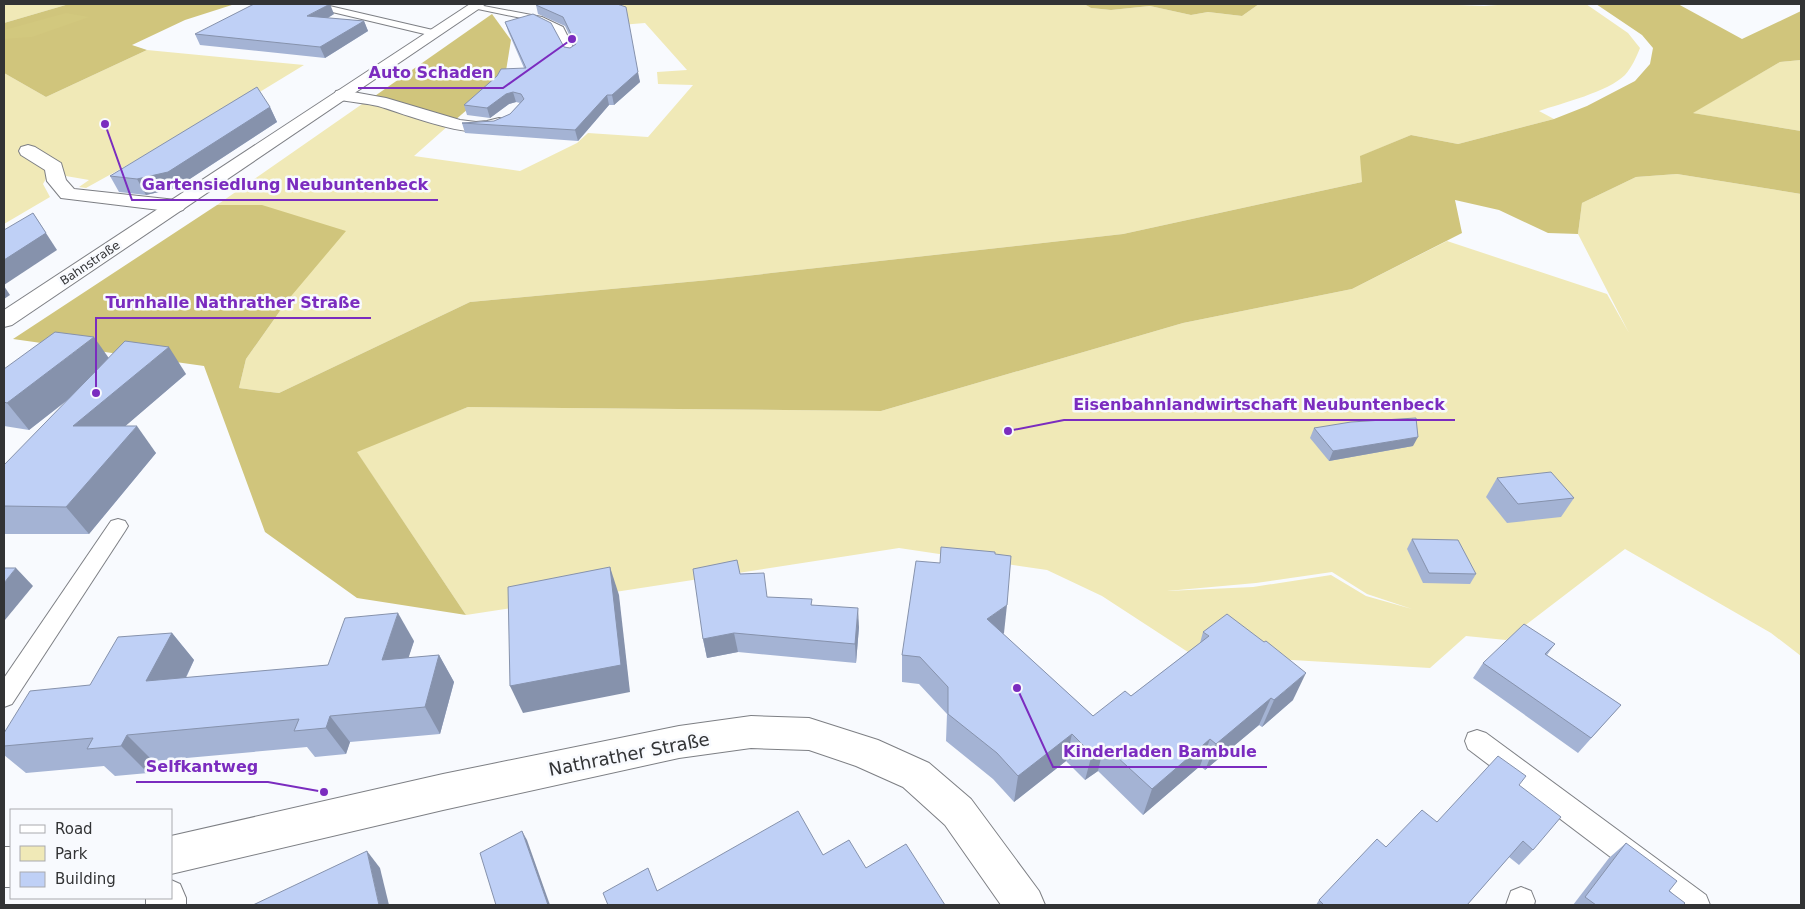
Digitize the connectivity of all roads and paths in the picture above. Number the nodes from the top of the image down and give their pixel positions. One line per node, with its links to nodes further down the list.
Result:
1 (310, 4): 3 (lane)
2 (477, 5): 3 (street, Bahnstraße); 4 (lane)
3 (434, 33): 5 (street, Bahnstraße)
4 (571, 53)
5 (342, 95): 6 (street); 8 (street, Bahnstraße)
6 (510, 115)
7 (28, 151): 8 (street)
8 (176, 206): 9 (street, Bahnstraße)
9 (4, 320)
10 (118, 526): 11 (lane)
11 (4, 697)
12 (1477, 741): 15 (lane)
13 (172, 854): 14 (street, Nathrather Straße)
14 (1025, 905)
15 (1696, 905)

